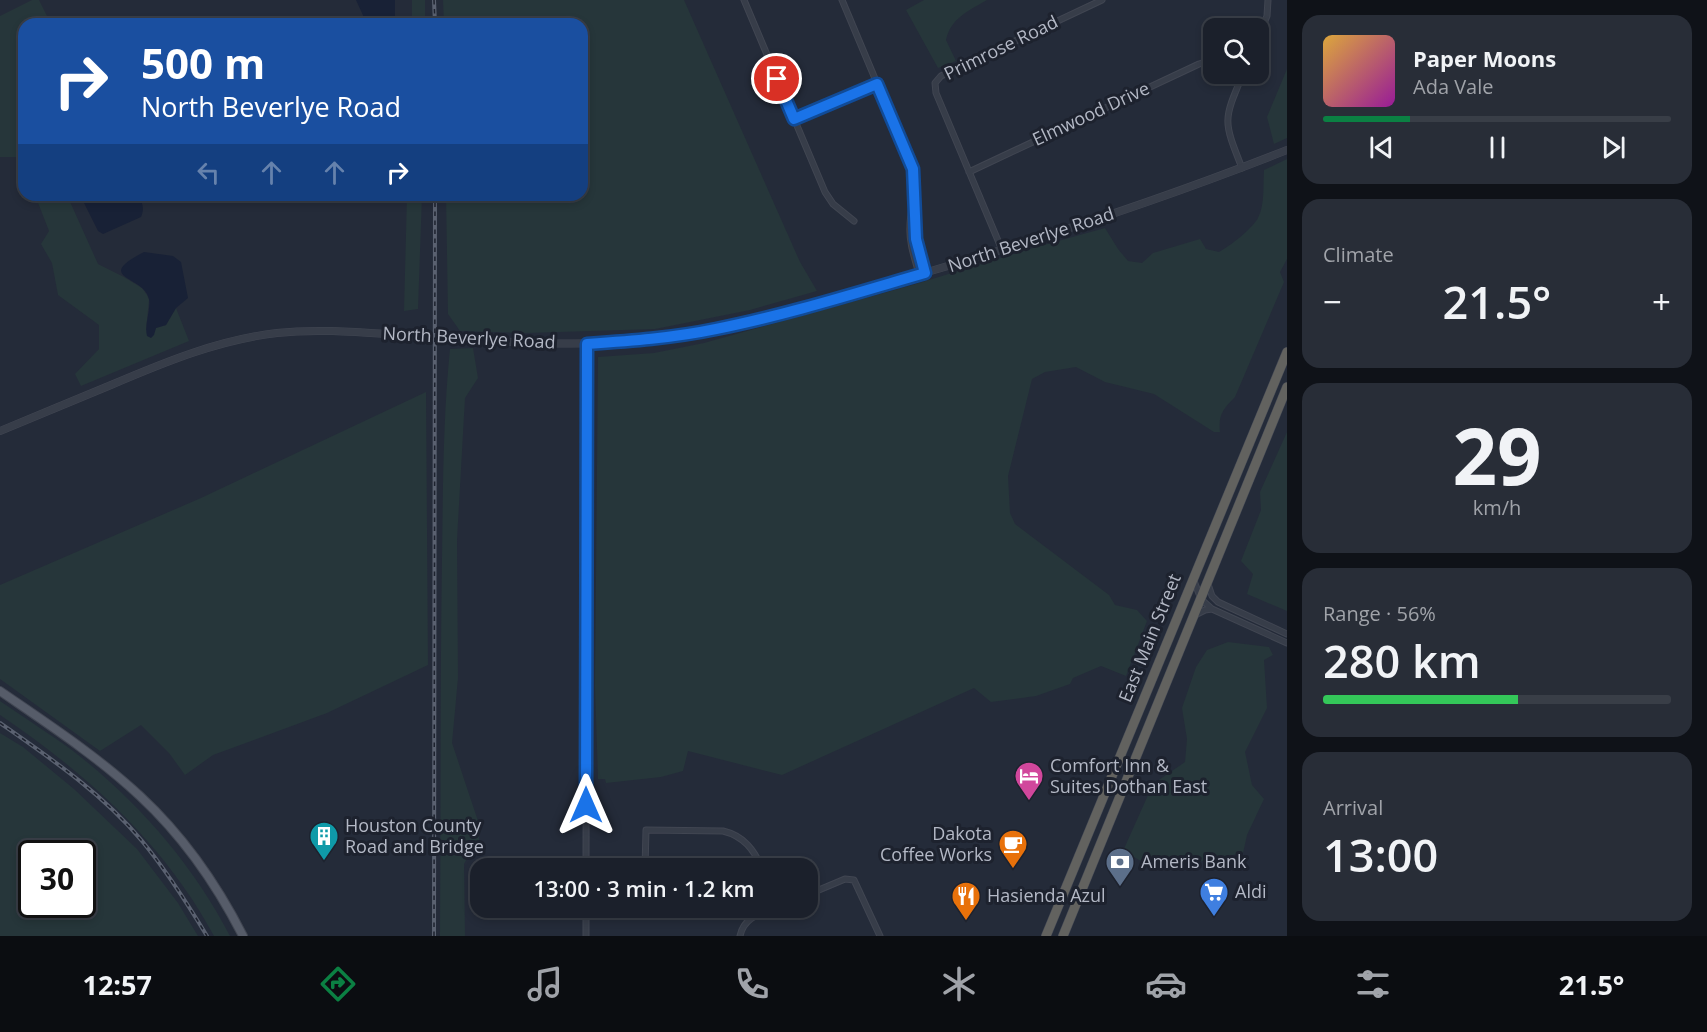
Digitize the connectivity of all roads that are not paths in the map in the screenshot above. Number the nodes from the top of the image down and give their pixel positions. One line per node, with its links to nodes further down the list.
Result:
1 (744, 0): 9 (street)
2 (842, 0): 7 (street)
3 (1102, 0): 12 (street, Primrose Road)
4 (1268, 0): 5 (street)
5 (1266, 18)
6 (1203, 62): 12 (street, Elmwood Drive)
7 (877, 84): 9 (street); 15 (street)
8 (1239, 84): 11 (street)
9 (794, 119): 13 (street)
10 (1287, 150): 11 (street, North Beverlye Road)
11 (1242, 168): 14 (street, North Beverlye Road)
12 (969, 172): 14 (street)
13 (854, 221)
14 (1002, 250): 15 (street, North Beverlye Road)
15 (922, 274): 16 (street, North Beverlye Road)
16 (587, 344): 19 (street, North Beverlye Road); 28 (street)
17 (1287, 352): 20 (highway, East Main Street)
18 (1287, 387): 21 (highway, East Main Street)
19 (0, 431)
20 (1193, 576): 22 (street); 38 (highway, East Main Street)
21 (1208, 584): 22 (highway, East Main Street); 25 (street)
22 (1202, 599): 23 (street); 24 (highway, East Main Street)
23 (1212, 609): 24 (street); 26 (street)
24 (1195, 615): 39 (highway, East Main Street)
25 (1287, 634)
26 (1287, 643)
27 (0, 691): 34 (main road)
28 (586, 858)
29 (645, 858): 30 (street)
30 (756, 858)
31 (818, 890): 37 (street)
32 (586, 918): 35 (street)
33 (752, 918): 36 (street)
34 (243, 936)
35 (586, 936)
36 (740, 936)
37 (880, 936)
38 (1046, 936)
39 (1063, 936)

